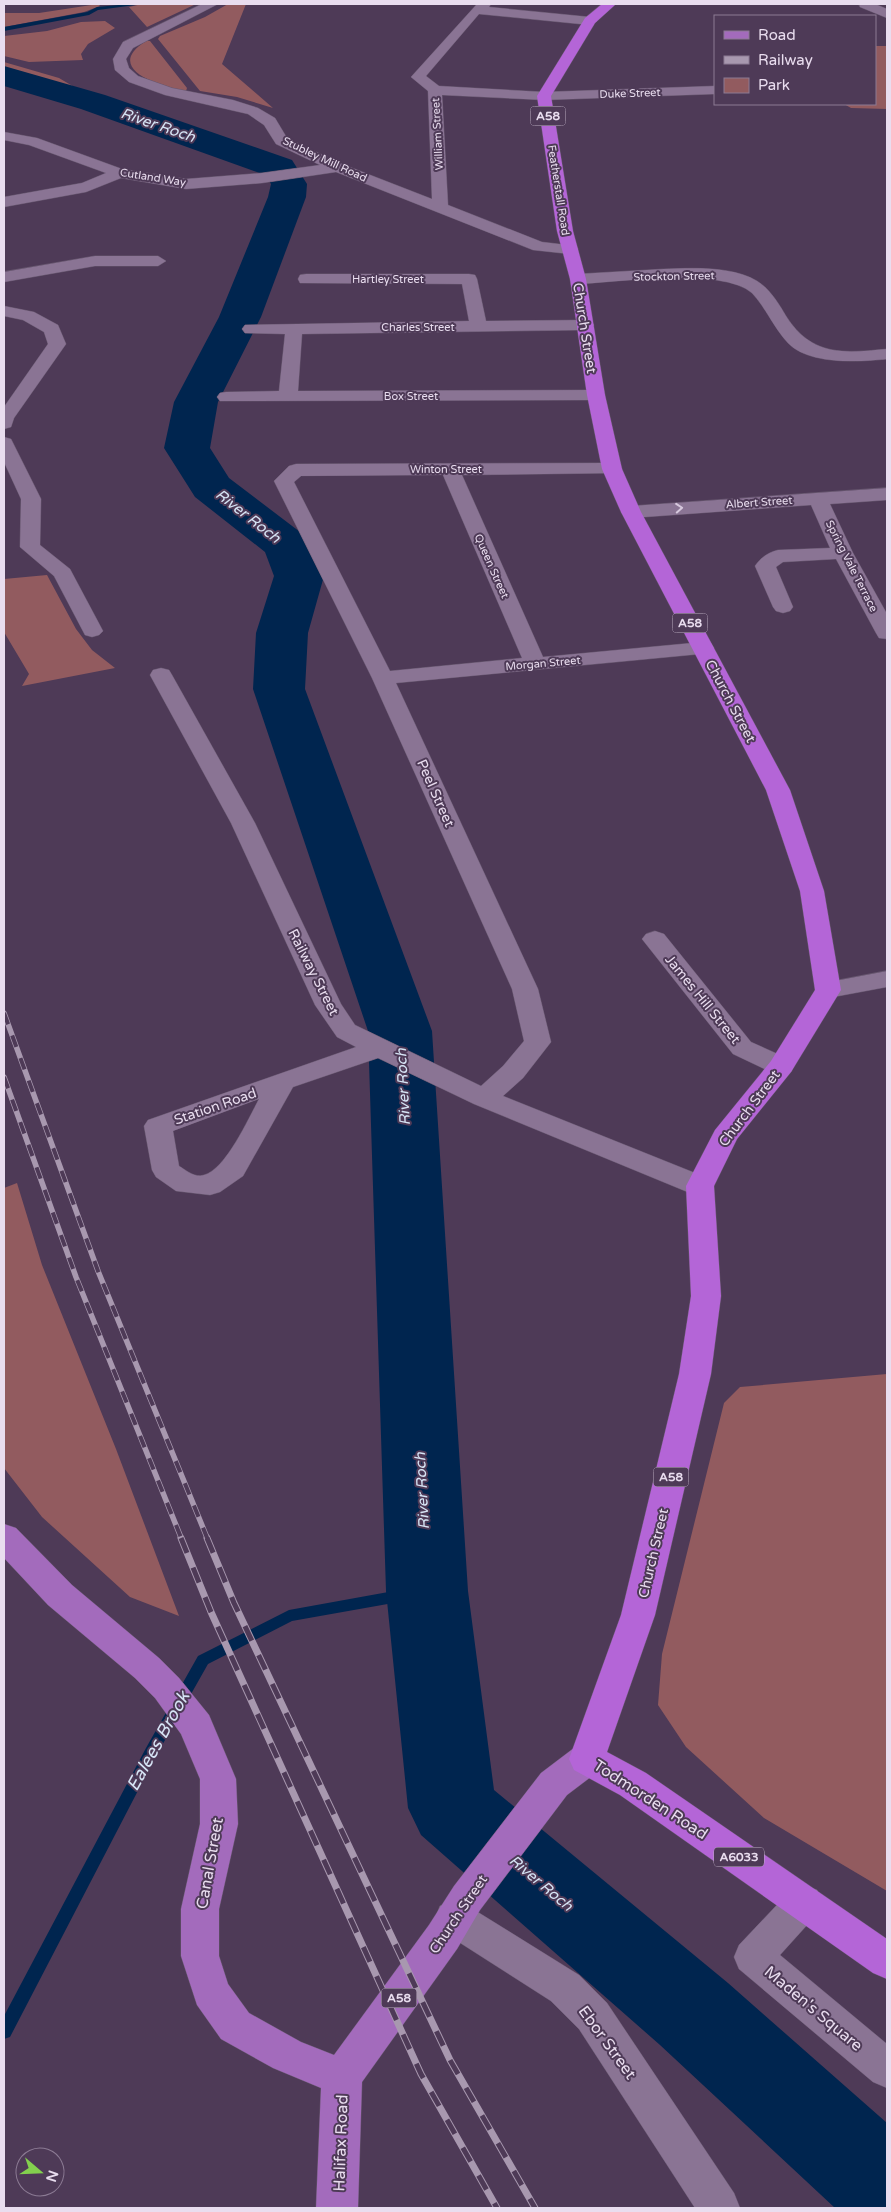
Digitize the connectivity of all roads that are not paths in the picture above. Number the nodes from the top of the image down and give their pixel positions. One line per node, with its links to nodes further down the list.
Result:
1 (212, 4): 11 (street, Stubley Mill Road)
2 (610, 4): 6 (highway, A58)
3 (864, 4): 5 (street)
4 (481, 7): 6 (street); 7 (street, William Street)
5 (887, 14)
6 (590, 21): 9 (highway, A58)
7 (434, 90): 9 (street, Duke Street); 14 (street, William Street)
8 (714, 90): 9 (street, Duke Street)
9 (544, 96): 15 (highway, Featherstall Road / A58)
10 (4, 136): 12 (street, Cutland Way)
11 (337, 167): 12 (street, Cutland Way); 14 (street, Stubley Mill Road)
12 (119, 173): 13 (street)
13 (4, 202)
14 (440, 208): 15 (street, Stubley Mill Road)
15 (568, 240): 19 (highway, Church Street / A58)
16 (149, 256): 17 (street)
17 (4, 276)
18 (306, 279): 22 (street, Hartley Street)
19 (578, 279): 21 (highway, Church Street / A58); 25 (street, Stockton Street)
20 (4, 310): 29 (street)
21 (585, 326): 22 (street, Charles Street); 26 (highway, Church Street / A58)
22 (479, 327): 23 (street, Charles Street)
23 (294, 328): 24 (street, Charles Street); 28 (street)
24 (251, 329)
25 (887, 354)
26 (596, 394): 28 (street, Box Street); 31 (highway, Church Street / A58)
27 (226, 397): 28 (street, Box Street)
28 (288, 397)
29 (4, 423)
30 (4, 443): 40 (street)
31 (612, 469): 32 (street, Winton Street); 36 (highway, Church Street / A58)
32 (450, 470): 33 (street, Winton Street); 43 (street, Queen Street)
33 (284, 481): 45 (street, Peel Street)
34 (887, 494): 35 (street, Albert Street)
35 (818, 498): 36 (street, Albert Street, one-way to 35); 37 (street, Spring Vale Terrace)
36 (631, 512): 42 (highway, Church Street / A58)
37 (843, 553): 38 (street); 39 (street, Spring Vale Terrace)
38 (784, 607)
39 (881, 612): 41 (street, Spring Vale Terrace)
40 (92, 631)
41 (887, 633)
42 (703, 648): 43 (street, Morgan Street); 48 (highway, Church Street / A58)
43 (535, 663): 45 (street, Morgan Street)
44 (161, 675): 49 (street, Railway Street)
45 (383, 678): 52 (street, Peel Street)
46 (655, 939): 50 (street, James Hill Street)
47 (887, 979): 48 (street)
48 (828, 990): 50 (highway, Church Street / A58)
49 (380, 1049): 51 (street, Station Road); 52 (street, Railway Street)
50 (782, 1066): 53 (highway, Church Street / A58)
51 (282, 1083): 51 (street, Station Road)
52 (484, 1098): 53 (street, Railway Street)
53 (700, 1186): 55 (highway, Church Street / A58)
54 (4, 1537): 60 (main road, Canal Street)
55 (587, 1759): 56 (highway, Todmorden Road / A6033); 57 (main road, Church Street / A58)
56 (804, 1902): 58 (highway, Todmorden Road / A6033); 59 (street, Maden's Square)
57 (461, 1908): 60 (main road, Church Street / A58); 62 (street, Ebor Street)
58 (887, 1962)
59 (887, 2069)
60 (342, 2077): 61 (main road, Halifax Road)
61 (337, 2208)
62 (719, 2208)

